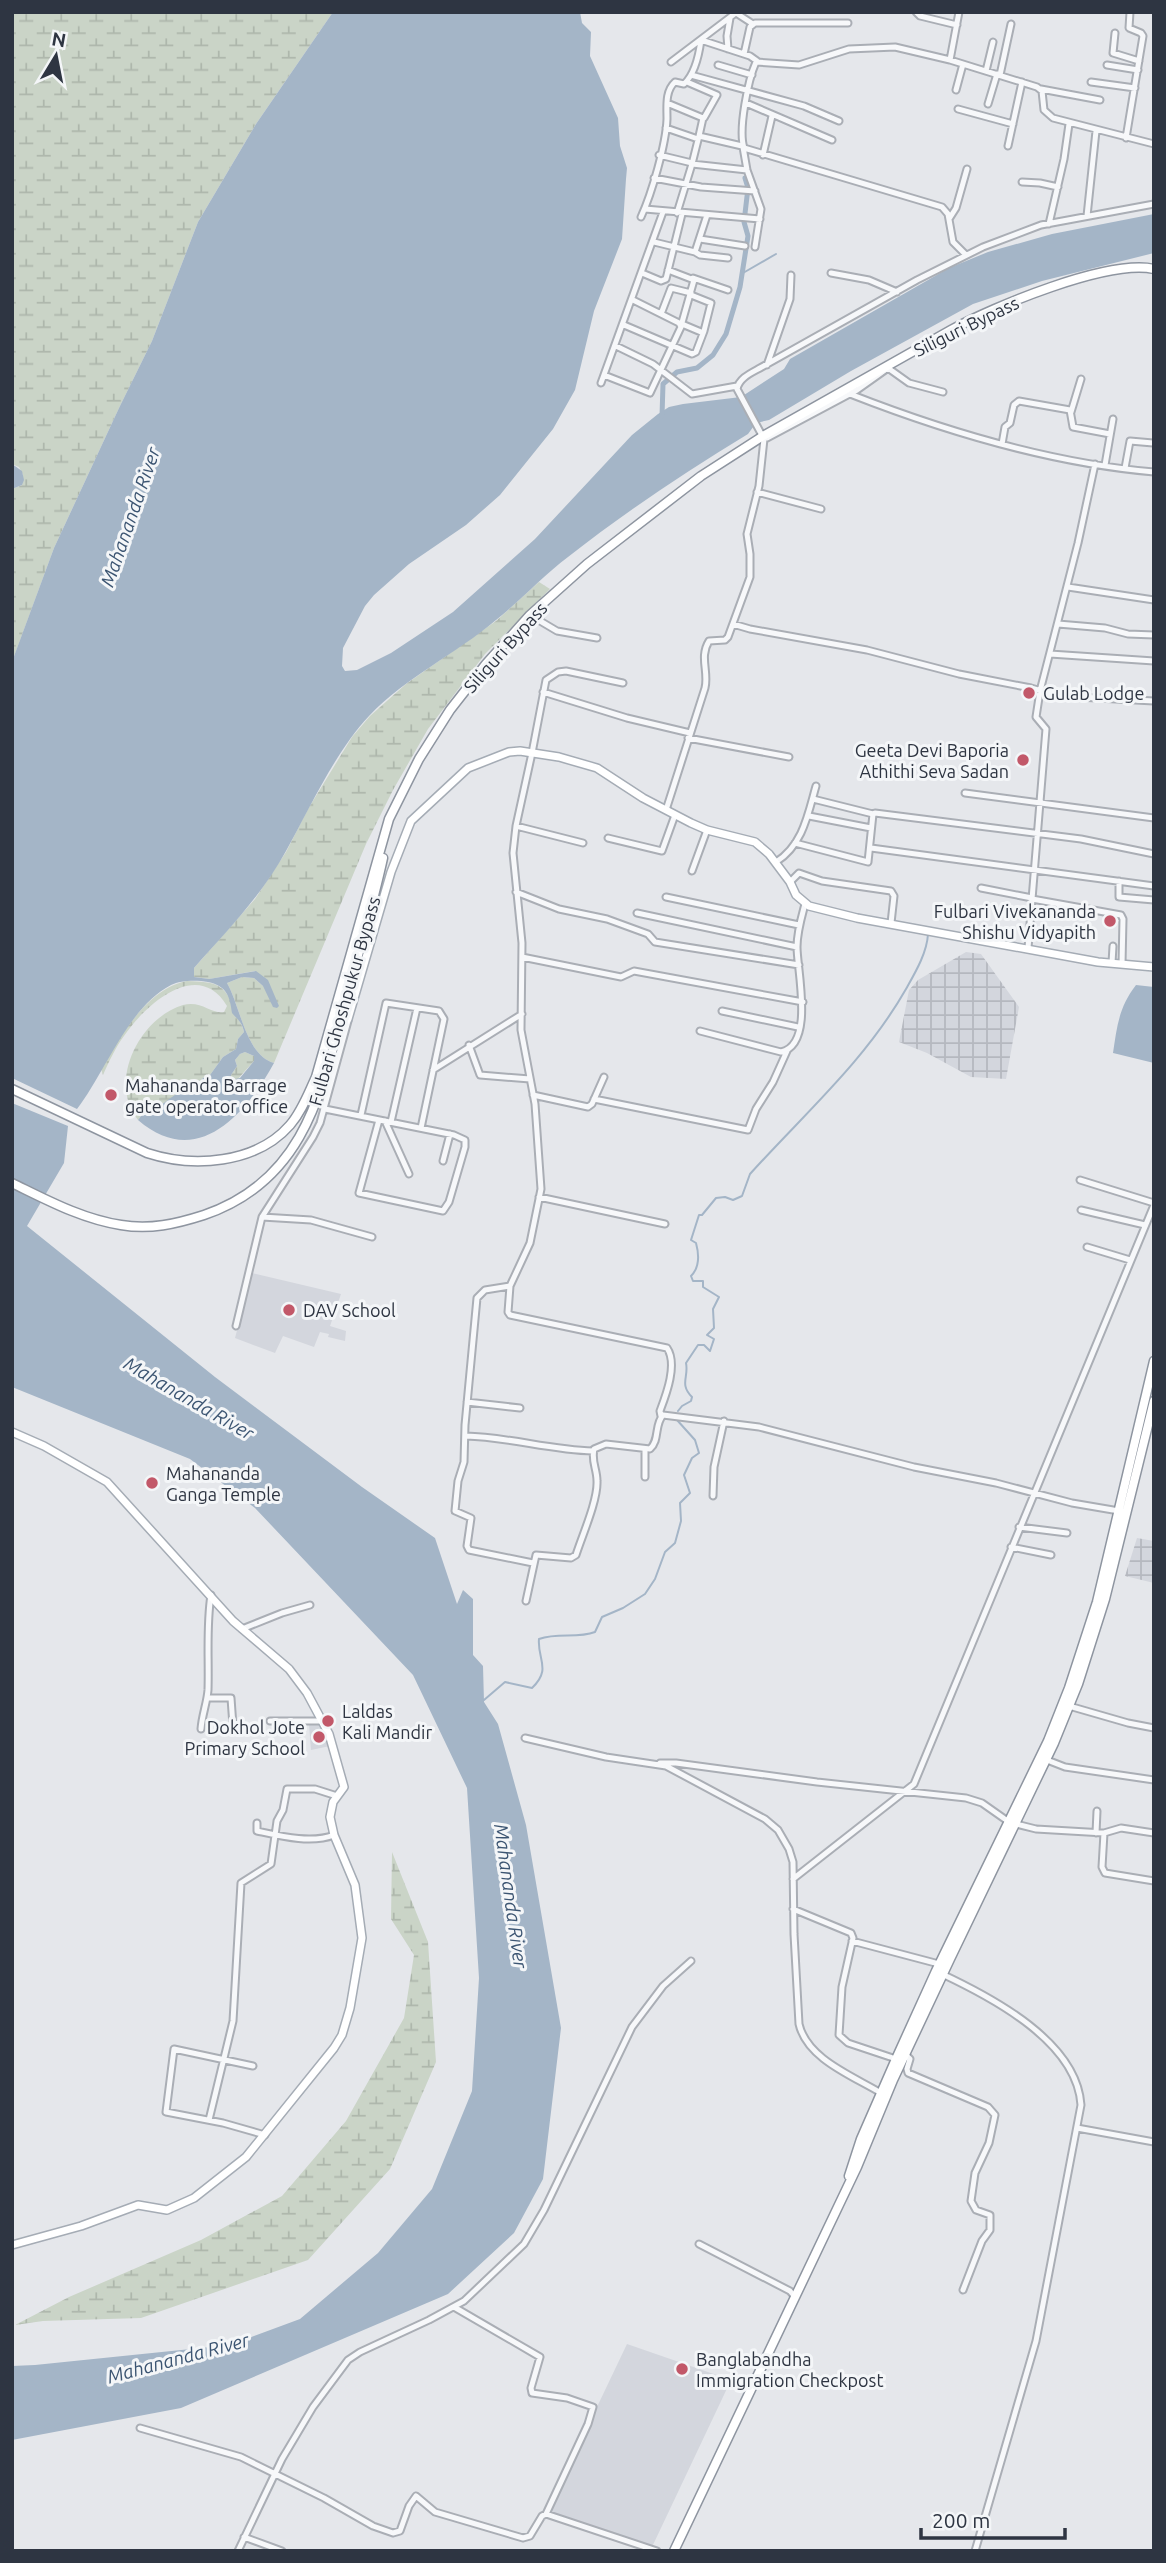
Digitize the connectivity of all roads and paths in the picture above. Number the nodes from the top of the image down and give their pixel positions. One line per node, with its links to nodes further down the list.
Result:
1 (916, 12): 9 (street)
2 (959, 12): 9 (street)
3 (1130, 12): 17 (street)
4 (737, 13): 5 (street); 7 (street)
5 (730, 18): 11 (street); 13 (street)
6 (848, 23): 7 (street)
7 (753, 24): 14 (street)
8 (1011, 24): 24 (street)
9 (957, 25): 15 (street)
10 (1115, 33): 17 (street)
11 (701, 40): 13 (street); 18 (street); 25 (street)
12 (993, 42): 23 (street)
13 (728, 50): 14 (street)
14 (744, 54): 16 (street)
15 (950, 60): 16 (street); 19 (street)
16 (757, 61): 26 (street)
17 (1139, 61): 22 (street)
18 (671, 62)
19 (963, 64): 23 (street); 31 (street)
20 (718, 65): 26 (street)
21 (1107, 65): 22 (street)
22 (1138, 70): 30 (street)
23 (986, 71): 24 (street)
24 (998, 74): 28 (street); 37 (street)
25 (691, 75): 27 (street); 33 (street)
26 (752, 75): 33 (street)
27 (687, 82): 35 (street); 40 (street)
28 (1022, 82): 32 (street); 42 (street)
29 (1091, 82): 30 (street)
30 (1135, 88): 47 (street)
31 (956, 89)
32 (1041, 89): 34 (street); 43 (street)
33 (748, 92): 36 (street); 41 (street)
34 (1100, 100)
35 (667, 103): 40 (street); 44 (street)
36 (746, 103): 39 (street); 50 (street)
37 (988, 104)
38 (958, 109): 42 (street)
39 (772, 116): 48 (street); 53 (street)
40 (704, 118): 46 (street)
41 (839, 121)
42 (1013, 124): 51 (street)
43 (1069, 124): 45 (street); 60 (street)
44 (666, 128): 46 (street); 52 (street)
45 (1096, 131): 47 (street); 67 (street)
46 (698, 138): 50 (street); 54 (street)
47 (1126, 138): 49 (street)
48 (832, 140)
49 (1154, 144)
50 (742, 146): 53 (street); 56 (street)
51 (1008, 146)
52 (659, 155): 54 (street); 57 (street)
53 (763, 155): 70 (street)
54 (692, 164): 56 (street); 59 (street)
55 (967, 169): 70 (street)
56 (747, 170): 61 (street)
57 (654, 178): 59 (street); 63 (street)
58 (1022, 182): 60 (street)
59 (685, 184): 61 (street); 65 (street)
60 (1058, 187): 71 (street)
61 (750, 191): 69 (street)
62 (1154, 204): 67 (street)
63 (645, 209): 64 (street); 68 (street)
64 (663, 212): 65 (street); 73 (street)
65 (680, 214): 66 (street); 74 (street)
66 (707, 215): 69 (street); 72 (street)
67 (1087, 216): 71 (street)
68 (641, 217)
69 (760, 219): 76 (street)
70 (949, 219): 78 (street)
71 (1049, 223): 78 (street)
72 (700, 239): 75 (street); 77 (street)
73 (654, 242): 74 (street); 82 (street)
74 (673, 246): 77 (street); 81 (street)
75 (745, 246)
76 (755, 247)
77 (695, 252): 79 (street)
78 (966, 255): 89 (street)
79 (727, 258)
80 (1154, 269): 99 (highway, Siliguri Bypass)
81 (668, 270): 85 (street); 86 (street)
82 (642, 273): 86 (street); 91 (street)
83 (831, 273): 89 (street)
84 (791, 275): 98 (street)
85 (693, 278): 88 (street); 90 (street)
86 (664, 280): 87 (street)
87 (671, 288): 90 (street); 92 (street)
88 (728, 290)
89 (897, 292): 98 (street)
90 (691, 294): 94 (street); 95 (street)
91 (633, 300): 92 (street); 93 (street)
92 (662, 314): 94 (street)
93 (624, 325): 96 (street); 97 (street)
94 (681, 325): 95 (street); 97 (street)
95 (704, 331): 97 (street)
96 (616, 346): 100 (street); 101 (street)
97 (672, 346): 100 (street)
98 (768, 365): 104 (street)
99 (891, 366): 105 (street); 106 (street); 110 (highway, Siliguri Bypass)
100 (662, 371): 101 (street); 104 (street)
101 (604, 375): 103 (street)
102 (1081, 379): 107 (street)
103 (601, 383)
104 (737, 387): 110 (street)
105 (943, 392)
106 (850, 394): 110 (street); 112 (street)
107 (1071, 412): 109 (street); 112 (street)
108 (1113, 419): 109 (street)
109 (1110, 434): 114 (street)
110 (764, 438): 117 (street); 121 (highway, Siliguri Bypass)
111 (1153, 443): 115 (street)
112 (1002, 444): 113 (street)
113 (1095, 464): 114 (street); 119 (street)
114 (1105, 466): 115 (street)
115 (1125, 468): 116 (street)
116 (1154, 472)
117 (757, 492): 118 (street); 122 (street)
118 (821, 509)
119 (1068, 587): 120 (street); 123 (street)
120 (1154, 600)
121 (530, 615): 125 (street); 136 (highway, Siliguri Bypass)
122 (733, 624): 129 (street); 132 (street)
123 (1058, 624): 124 (street); 126 (street)
124 (1154, 635)
125 (597, 638)
126 (1050, 654): 127 (street); 129 (street)
127 (1154, 661)
128 (623, 683): 130 (street)
129 (1040, 691): 131 (street); 139 (street)
130 (543, 692): 132 (street); 133 (street)
131 (1154, 701)
132 (689, 736): 134 (street); 140 (street)
133 (532, 753): 140 (main road); 144 (street); 180 (main road)
134 (789, 757)
135 (816, 786): 138 (street)
136 (402, 791): 182 (highway, Fulbari Ghoshpukur Bypass); 189 (highway, Siliguri Bypass)
137 (965, 793): 139 (street)
138 (813, 799): 141 (street); 142 (street)
139 (1039, 802): 143 (street); 147 (street)
140 (668, 813): 146 (main road); 148 (street)
141 (873, 814): 145 (street); 147 (street)
142 (809, 816): 145 (street); 150 (street)
143 (1154, 818)
144 (516, 826): 149 (street); 160 (street)
145 (871, 828): 151 (street)
146 (707, 830): 153 (main road); 155 (street)
147 (1037, 833): 152 (street); 154 (street)
148 (608, 838)
149 (583, 843)
150 (795, 844): 151 (street); 153 (street)
151 (871, 848): 154 (street)
152 (1154, 854)
153 (776, 862): 157 (main road)
154 (1034, 869): 156 (street); 162 (street)
155 (692, 871)
156 (1119, 881): 158 (street); 163 (street)
157 (790, 882): 164 (main road); 166 (street)
158 (1154, 886)
159 (981, 888): 162 (street)
160 (516, 892): 171 (street); 174 (street)
161 (666, 897): 167 (street)
162 (1032, 898): 170 (street); 173 (street)
163 (1154, 900)
164 (805, 904): 166 (main road); 167 (street)
165 (637, 913): 169 (street)
166 (891, 923): 170 (main road)
167 (799, 925): 169 (street)
168 (1113, 946): 172 (street)
169 (797, 947): 174 (street)
170 (1028, 948): 172 (main road)
171 (522, 957): 176 (street); 179 (street)
172 (1112, 963): 173 (main road)
173 (1122, 964): 175 (main road)
174 (799, 965): 176 (street)
175 (1154, 967)
176 (803, 1002): 181 (street)
177 (418, 1008): 186 (street); 193 (street); 194 (street)
178 (722, 1011): 181 (street)
179 (522, 1014): 184 (street); 188 (street)
180 (348, 1019): 182 (main road); 192 (street)
181 (798, 1027): 185 (street)
182 (337, 1030): 200 (highway, Fulbari Ghoshpukur Bypass)
183 (700, 1031): 185 (street)
184 (469, 1045): 186 (street); 188 (street)
185 (787, 1051): 191 (street)
186 (433, 1070): 195 (street)
187 (604, 1077): 191 (street)
188 (530, 1079): 190 (street)
189 (12, 1089)
190 (533, 1095): 191 (street); 201 (street)
191 (594, 1099)
192 (325, 1109): 193 (street); 204 (street)
193 (361, 1115): 194 (street)
194 (385, 1121): 195 (street); 196 (street); 198 (street)
195 (421, 1128): 196 (street)
196 (450, 1134): 197 (street)
197 (443, 1161)
198 (409, 1174)
199 (1080, 1180): 202 (street)
200 (12, 1183)
201 (539, 1197): 205 (street); 210 (street)
202 (1154, 1204): 206 (street)
203 (1081, 1210): 206 (street)
204 (262, 1217): 207 (street); 211 (street)
205 (665, 1224)
206 (1145, 1225): 209 (street)
207 (372, 1237)
208 (1087, 1247): 209 (street)
209 (1130, 1259): 223 (street)
210 (510, 1286): 214 (street); 216 (street)
211 (236, 1326)
212 (1154, 1361): 225 (highway)
213 (1154, 1401): 236 (highway)
214 (467, 1402): 215 (street); 219 (street)
215 (520, 1408)
216 (661, 1416): 217 (street); 220 (street)
217 (724, 1421): 223 (street); 224 (street)
218 (12, 1432): 231 (main road)
219 (466, 1436): 221 (street); 230 (street)
220 (645, 1450): 221 (street); 222 (street)
221 (593, 1451): 230 (street)
222 (645, 1477)
223 (1033, 1494): 225 (street); 226 (street)
224 (713, 1496)
225 (1119, 1511): 249 (highway)
226 (1018, 1527): 227 (street); 228 (street)
227 (1066, 1533)
228 (1011, 1547): 229 (street); 246 (street)
229 (1051, 1555)
230 (533, 1563): 232 (street)
231 (211, 1595): 234 (main road); 235 (street)
232 (526, 1601)
233 (310, 1605): 234 (street)
234 (242, 1629): 238 (main road)
235 (207, 1698): 239 (street); 241 (street)
236 (1069, 1706): 240 (street); 243 (highway)
237 (270, 1721): 238 (street)
238 (323, 1721): 247 (main road)
239 (233, 1726)
240 (1154, 1728)
241 (201, 1729)
242 (525, 1738): 244 (street)
243 (1047, 1760): 245 (street); 249 (highway)
244 (653, 1764): 246 (street); 256 (street)
245 (1154, 1780)
246 (907, 1791): 249 (street); 256 (street)
247 (337, 1796): 254 (street); 255 (main road)
248 (1097, 1811): 251 (street)
249 (1014, 1821): 251 (street); 261 (highway)
250 (257, 1823): 254 (street)
251 (1096, 1833): 252 (street)
252 (1104, 1833): 253 (street); 257 (street)
253 (1154, 1833)
254 (275, 1834): 255 (street); 263 (street)
255 (334, 1835): 270 (main road)
256 (793, 1879): 258 (street)
257 (1154, 1881)
258 (793, 1909): 259 (street); 267 (street)
259 (852, 1941): 261 (street); 264 (street)
260 (691, 1961): 277 (street)
261 (939, 1970): 262 (highway); 264 (highway); 269 (street)
262 (905, 2054): 266 (highway); 275 (street)
263 (225, 2059): 265 (street); 268 (street); 268 (street)
264 (895, 2059): 266 (highway)
265 (253, 2066)
266 (890, 2079): 267 (highway); 272 (highway)
267 (881, 2093): 272 (highway)
268 (209, 2120): 270 (street)
269 (1077, 2128): 271 (street); 286 (street)
270 (265, 2135): 274 (main road)
271 (1154, 2142)
272 (849, 2179): 276 (highway)
273 (699, 2244): 276 (street)
274 (12, 2245)
275 (963, 2290)
276 (796, 2297): 285 (highway)
277 (454, 2306): 279 (street); 280 (street)
278 (140, 2428): 279 (street)
279 (275, 2472): 280 (street); 281 (street)
280 (546, 2514): 284 (street)
281 (244, 2537): 282 (street); 283 (street)
282 (238, 2551)
283 (282, 2551)
284 (657, 2551)
285 (674, 2551)
286 (975, 2551)

